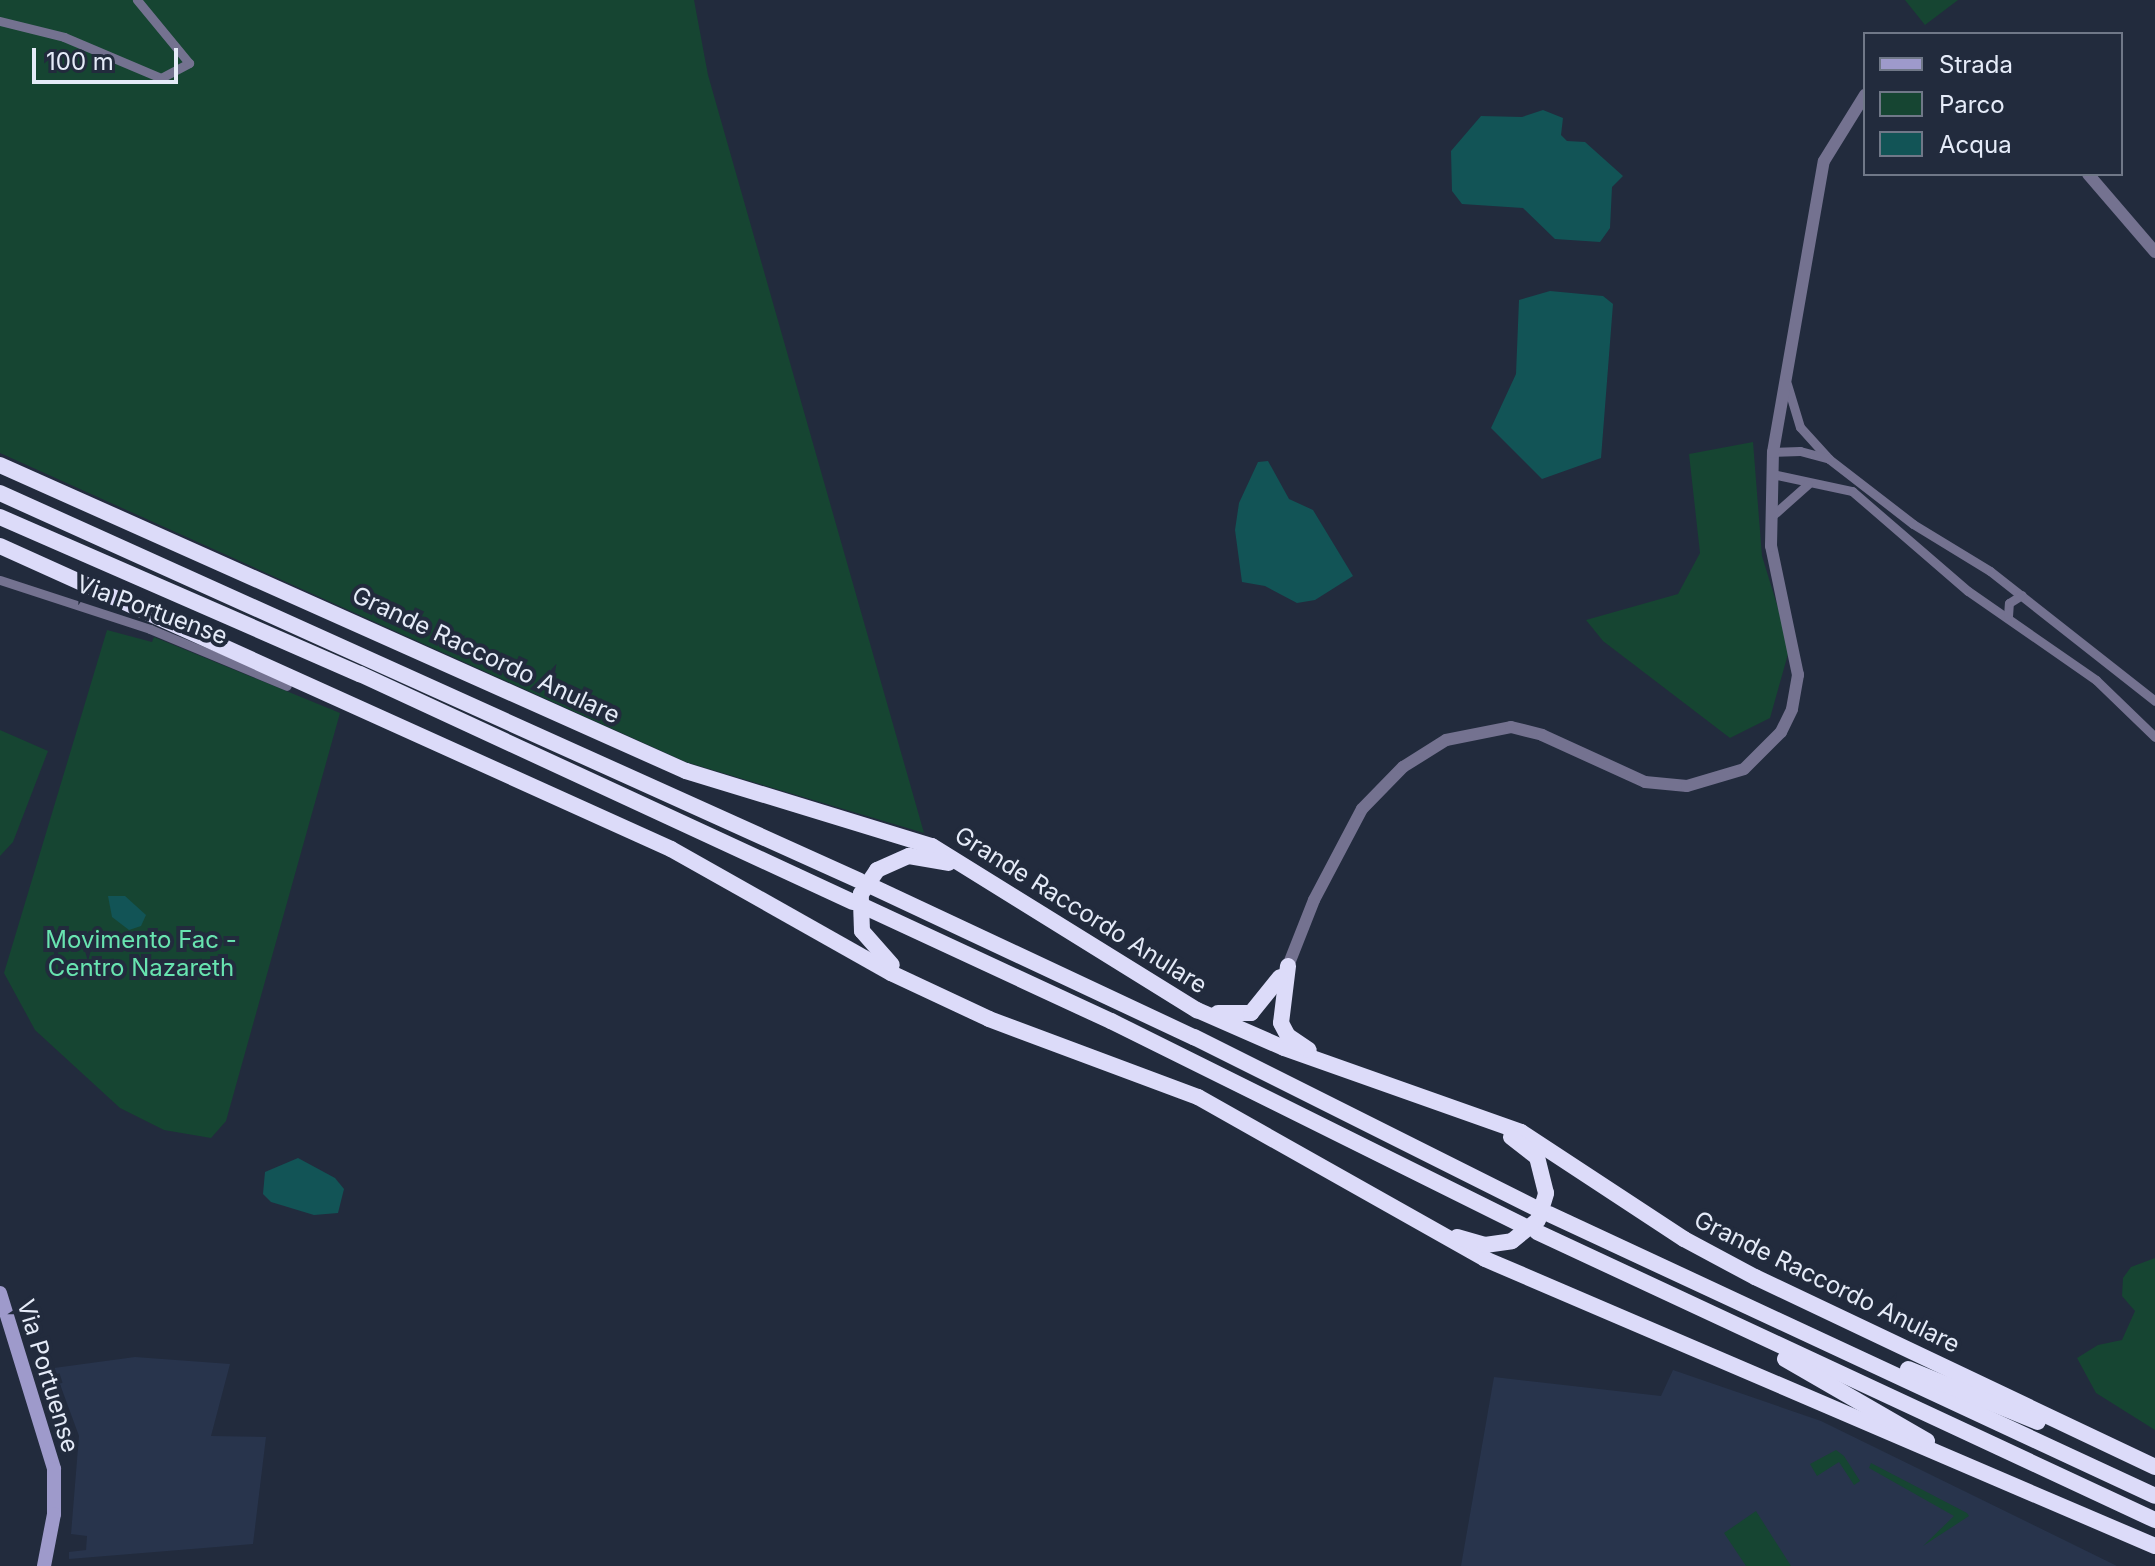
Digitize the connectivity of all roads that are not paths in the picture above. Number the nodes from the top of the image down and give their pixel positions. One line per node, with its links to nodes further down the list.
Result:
1 (137, 0): 2 (street)
2 (0, 21)
3 (1863, 98): 8 (street)
4 (2090, 176): 5 (street)
5 (2140, 232): 6 (street); 7 (street)
6 (2155, 244)
7 (2155, 252)
8 (1786, 377): 9 (street); 10 (street)
9 (1773, 452): 10 (street); 12 (street)
10 (1829, 459): 19 (street)
11 (0, 465): 26 (highway, Grande Raccordo Anulare)
12 (1772, 474): 13 (street); 16 (street)
13 (1811, 482): 16 (street); 20 (street)
14 (0, 493): 25 (highway, Grande Raccordo Anulare)
15 (0, 517): 33 (highway)
16 (1769, 523): 27 (street)
17 (0, 546): 29 (highway)
18 (0, 580): 21 (street, Via Portuense)
19 (2022, 595): 20 (street); 22 (street)
20 (2008, 616): 23 (street)
21 (287, 686)
22 (2155, 701)
23 (2150, 725): 24 (street)
24 (2155, 737)
25 (869, 879): 26 (highway); 29 (highway, bridge); 34 (highway, Grande Raccordo Anulare)
26 (1001, 886): 28 (highway, Grande Raccordo Anulare)
27 (1288, 966): 28 (highway); 30 (highway)
28 (1164, 993): 30 (highway, Grande Raccordo Anulare); 31 (highway, bridge)
29 (950, 1000): 31 (highway)
30 (1380, 1078): 35 (highway, Grande Raccordo Anulare)
31 (1421, 1224): 37 (highway)
32 (0, 1293): 40 (main road, Via Portuense)
33 (1700, 1310): 37 (highway); 38 (highway)
34 (1820, 1340): 35 (highway); 36 (highway, Grande Raccordo Anulare)
35 (2153, 1467)
36 (2155, 1496)
37 (2049, 1499): 39 (highway)
38 (2155, 1520)
39 (2155, 1547)
40 (44, 1566)

